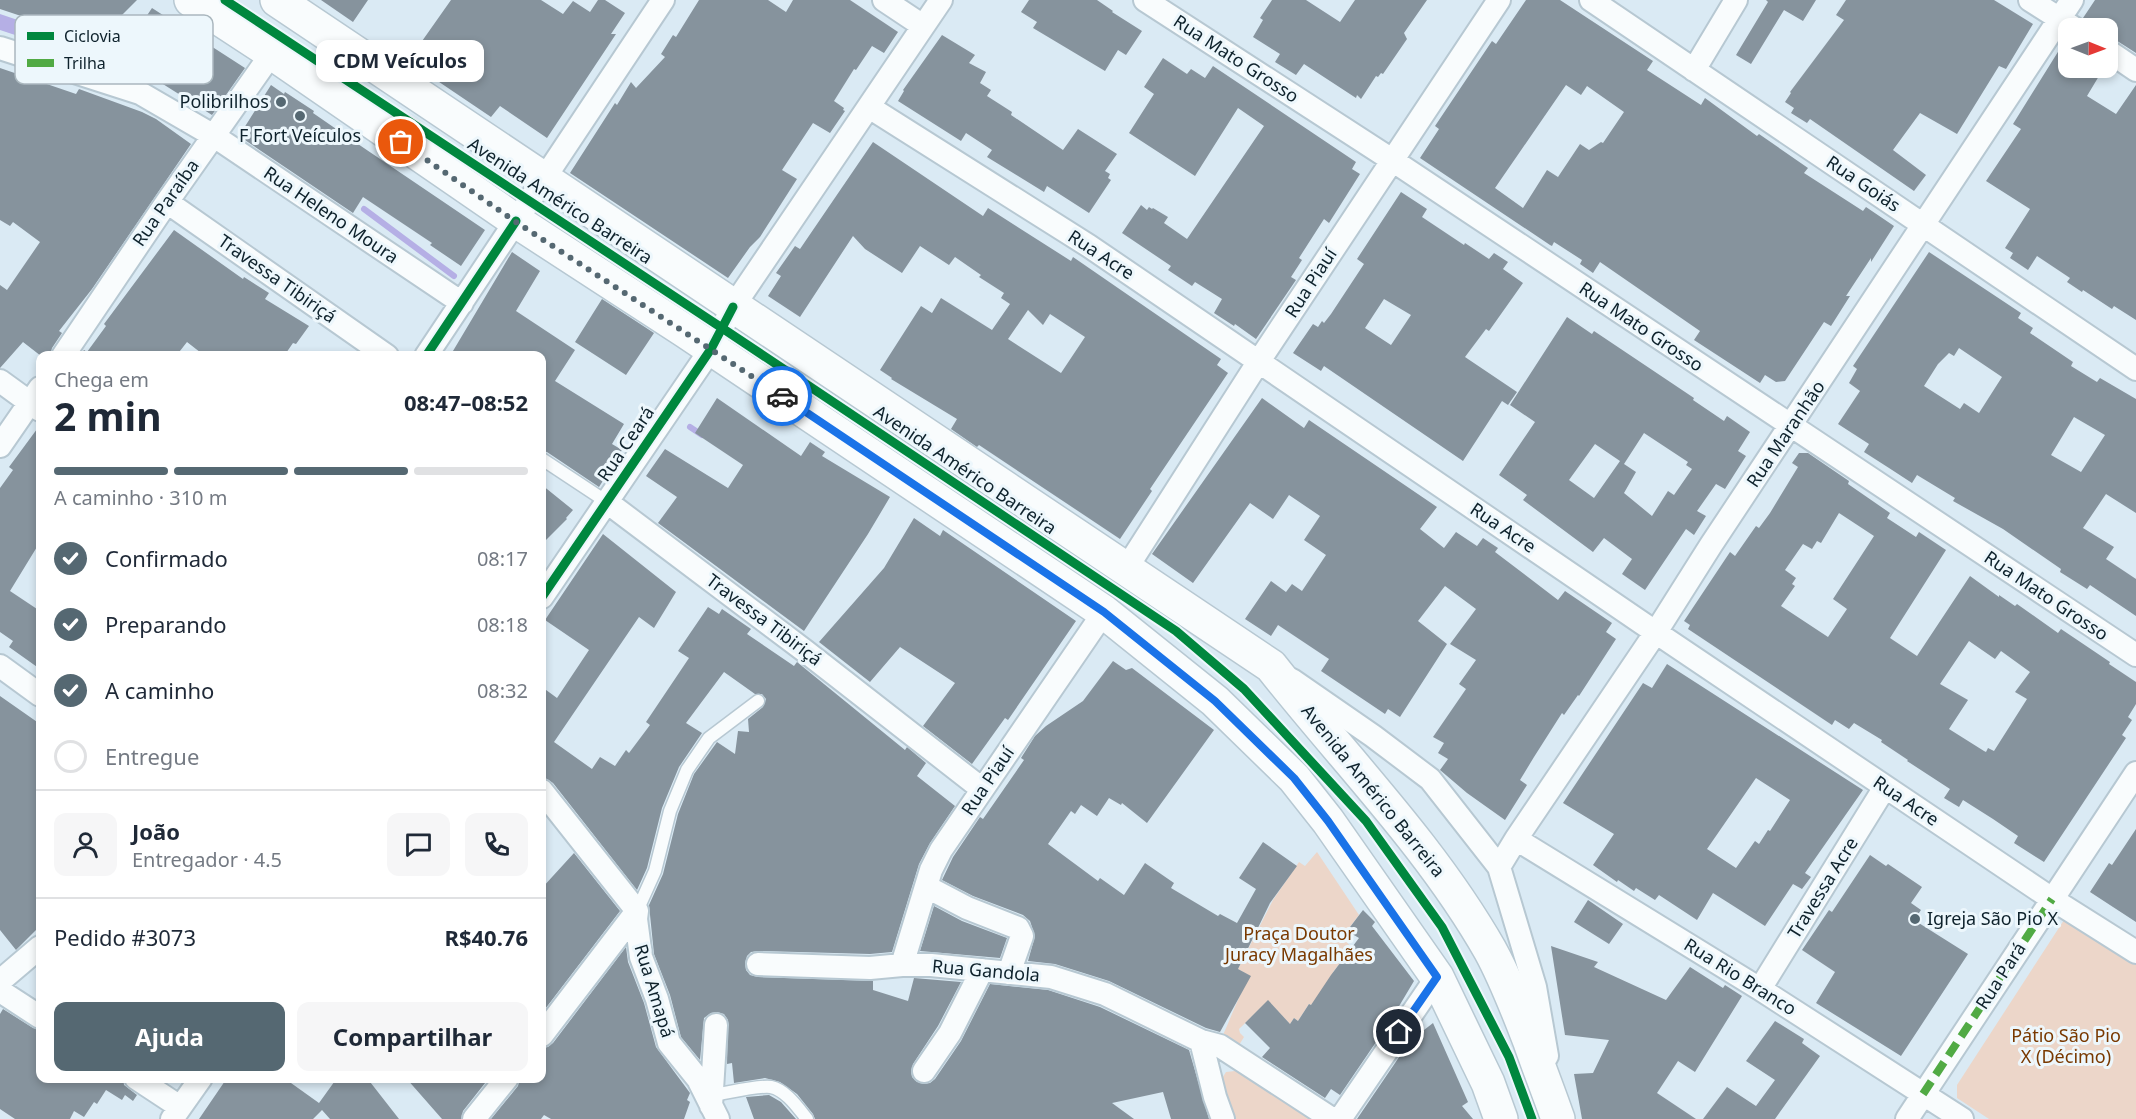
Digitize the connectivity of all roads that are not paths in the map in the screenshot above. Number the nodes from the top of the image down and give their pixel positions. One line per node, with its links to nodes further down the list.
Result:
1 (190, 0): 18 (main road)
2 (663, 0): 26 (street)
3 (884, 0): 14 (street)
4 (941, 0): 14 (street, Rua Ceará)
5 (1145, 0): 25 (street, Rua Mato Grosso)
6 (1499, 0): 25 (street, Rua Piauí)
7 (1591, 0): 20 (street, Rua Goiás)
8 (1736, 0): 20 (street)
9 (2030, 0): 12 (street)
10 (2072, 0): 13 (street, Rua Maranhão)
11 (295, 5): 26 (main road, Avenida Américo Barreira)
12 (2058, 18)
13 (2068, 18)
14 (923, 26): 23 (street, Rua Ceará)
15 (2058, 36): 29 (street, Rua Maranhão)
16 (0, 48): 17 (street, Rua Heleno Moura)
17 (15, 53)
18 (272, 53): 24 (street, Rua Paraíba); 28 (main road)
19 (2118, 58): 21 (street)
20 (1694, 70): 29 (street, Rua Goiás)
21 (2136, 70)
22 (113, 84): 24 (street, Rua Heleno Moura)
23 (868, 107): 31 (street, Rua Ceará); 36 (street, Rua Acre)
24 (214, 136): 27 (street, Rua Paraíba); 30 (street, Rua Heleno Moura)
25 (1392, 160): 36 (street, Rua Piauí); 41 (street, Rua Mato Grosso)
26 (544, 180): 28 (street); 31 (main road, Avenida Américo Barreira)
27 (167, 202): 33 (street, Rua Paraíba); 34 (street, Travessa Tibiriçá)
28 (516, 222): 30 (street); 32 (main road)
29 (1922, 224): 37 (street, Rua Goiás); 41 (street, Rua Maranhão)
30 (462, 303): 35 (street)
31 (734, 307): 32 (street, Rua Ceará); 45 (main road, Avenida Américo Barreira)
32 (711, 349): 44 (street, Rua Ceará); 47 (main road)
33 (66, 351)
34 (380, 351)
35 (429, 351)
36 (1259, 361): 45 (street, Rua Piauí); 48 (street, Rua Acre)
37 (2136, 369)
38 (0, 381): 39 (street)
39 (36, 399)
40 (36, 401): 42 (street)
41 (1791, 427): 48 (street, Rua Maranhão); 49 (street, Rua Mato Grosso)
42 (0, 446)
43 (546, 462): 44 (lane, Travessa Tibiriçá)
44 (607, 502): 46 (street, Rua Ceará); 56 (street, Travessa Tibiriçá)
45 (1126, 568): 51 (main road, Avenida Américo Barreira)
46 (546, 591)
47 (1104, 612): 56 (street, Rua Piauí); 70 (main road)
48 (1656, 632): 55 (street, Rua Acre); 58 (street, Rua Maranhão)
49 (2136, 656)
50 (0, 666): 52 (street)
51 (1271, 666): 59 (street, Avenida Américo Barreira); 84 (main road, Avenida Américo Barreira)
52 (36, 692)
53 (758, 701): 62 (lane)
54 (2136, 773): 61 (street, Rua Pará)
55 (1886, 787): 61 (street, Rua Acre); 71 (street, Travessa Acre)
56 (982, 789): 60 (street, Rua Piauí)
57 (546, 796): 62 (street)
58 (1516, 839): 59 (street, Rua Maranhão); 71 (street, Rua Rio Branco)
59 (1499, 867): 84 (street, Avenida Américo Barreira)
60 (927, 887): 66 (street, Rua Piauí); 69 (street)
61 (2052, 899): 64 (street, Rua Acre); 81 (street, Rua Pará)
62 (637, 911): 75 (street); 82 (street, Rua Amapá)
63 (36, 949): 67 (street)
64 (2136, 952)
65 (758, 964): 66 (street, Rua Gandola)
66 (902, 965): 68 (street, Rua Gandola)
67 (4, 969)
68 (982, 970): 69 (street, Rua Gandola); 77 (street)
69 (1009, 973): 76 (street, Rua Gandola)
70 (1437, 977): 89 (street); 90 (main road)
71 (1760, 989): 81 (street, Rua Rio Branco)
72 (0, 991): 73 (street)
73 (36, 1014)
74 (716, 1025): 82 (street)
75 (546, 1030)
76 (1201, 1041): 87 (street); 88 (street, Rua Gandola)
77 (924, 1071)
78 (142, 1083): 83 (street)
79 (197, 1083): 83 (street)
80 (503, 1083): 85 (street)
81 (1923, 1094): 91 (street, Rua Pará); 92 (street, Rua Rio Branco)
82 (713, 1109): 86 (lane)
83 (176, 1113)
84 (1558, 1118)
85 (474, 1119)
86 (807, 1119)
87 (1223, 1119)
88 (1332, 1119)
89 (1340, 1119)
90 (1501, 1119)
91 (1907, 1119)
92 (1962, 1119)

